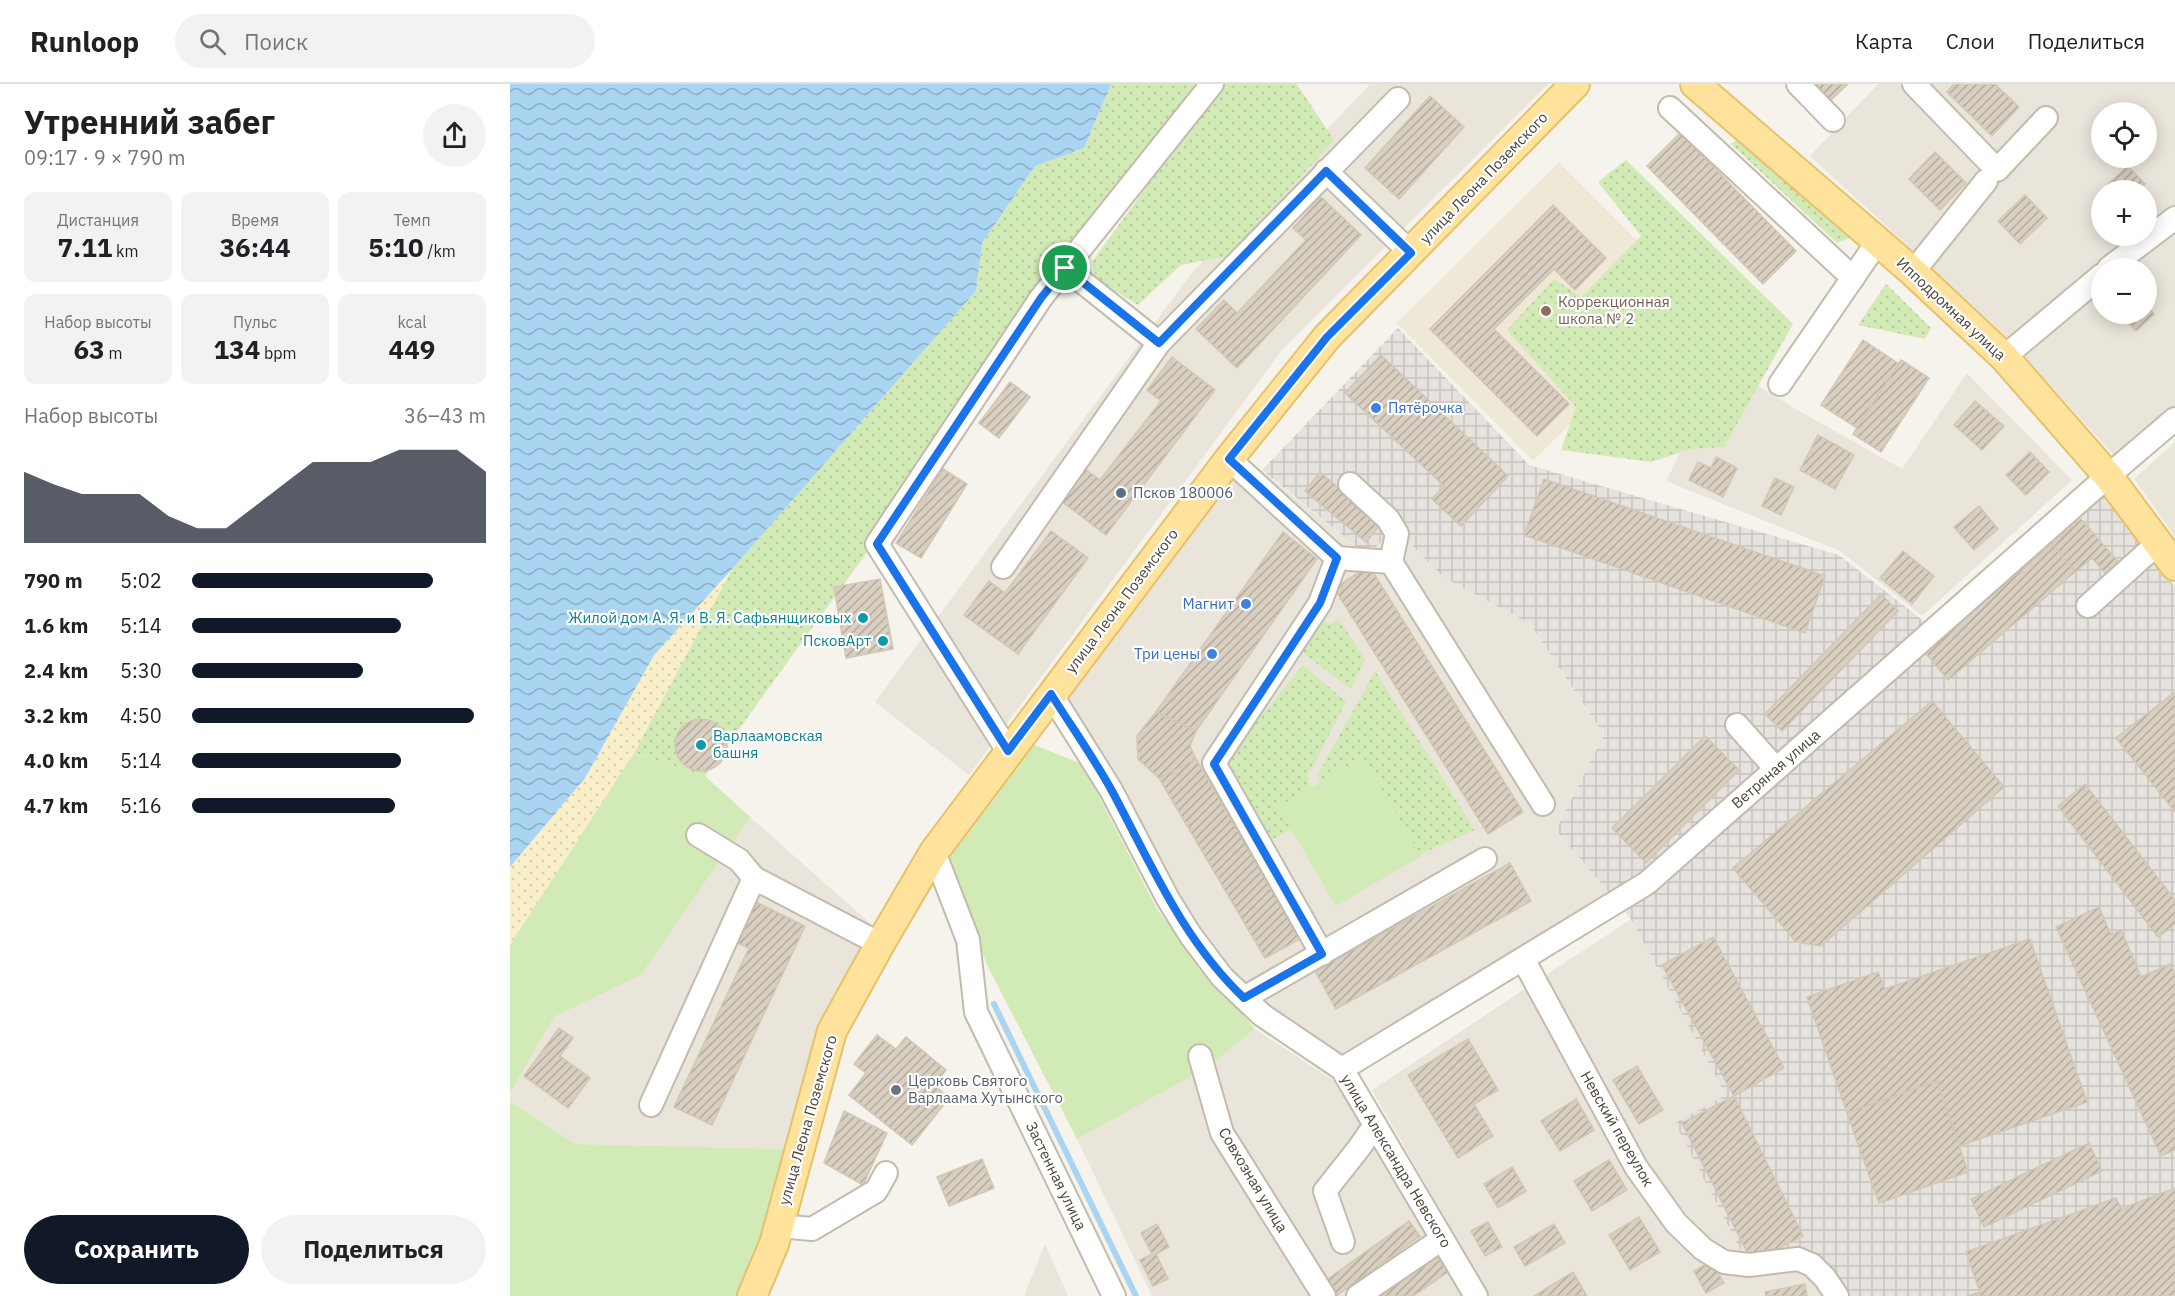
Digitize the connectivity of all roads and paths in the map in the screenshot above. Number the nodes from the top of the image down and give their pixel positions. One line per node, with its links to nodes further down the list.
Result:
1 (1212, 84): 16 (street)
2 (1575, 84): 14 (main road, улица Леона Поземского)
3 (1695, 84): 13 (main road, Ипподромная улица)
4 (1798, 84): 9 (street)
5 (1914, 84): 8 (street)
6 (1398, 99): 10 (street)
7 (1670, 108): 18 (street)
8 (2046, 118)
9 (1833, 120)
10 (1326, 171): 14 (street); 20 (street)
11 (1986, 182): 17 (street)
12 (2175, 218): 15 (street)
13 (1878, 241): 17 (main road, Ипподромная улица); 18 (street)
14 (1411, 253): 24 (main road, улица Леона Поземского)
15 (2122, 258)
16 (1065, 268): 20 (street); 35 (street)
17 (1913, 272): 21 (main road, Ипподромная улица)
18 (1853, 278): 22 (street)
19 (2091, 284): 21 (street)
20 (1159, 343): 31 (street)
21 (2004, 357): 25 (main road, Ипподромная улица)
22 (1780, 384)
23 (2175, 419): 25 (street, Ветряная улица)
24 (1229, 459): 28 (street); 33 (main road, улица Леона Поземского)
25 (2108, 476): 27 (main road, Ипподромная улица); 36 (street, Ветряная улица)
26 (1350, 484): 29 (street)
27 (2158, 543): 30 (main road, Ипподромная улица); 32 (street)
28 (1337, 558): 29 (street); 43 (street)
29 (1391, 562): 37 (street)
30 (2175, 566)
31 (1003, 567)
32 (2088, 606)
33 (1051, 694): 35 (main road, улица Леона Поземского); 45 (street, улица Александра Невского)
34 (1737, 725): 36 (street)
35 (1008, 751): 39 (main road, улица Леона Поземского)
36 (1776, 769): 44 (street, Ветряная улица)
37 (1543, 804)
38 (698, 835): 41 (street)
39 (934, 852): 42 (main road, улица Леона Поземского); 55 (street, Застенная улица)
40 (1485, 859): 43 (street)
41 (754, 878): 42 (street); 48 (street)
42 (880, 944): 51 (main road, улица Леона Поземского)
43 (1322, 954): 45 (street)
44 (1523, 959): 47 (street, Ветряная улица); 59 (street, Невский переулок)
45 (1244, 998): 47 (street, улица Александра Невского)
46 (1200, 1056): 56 (street, Совхозная улица)
47 (1342, 1069): 49 (street, улица Александра Невского)
48 (651, 1106)
49 (1375, 1125): 52 (street, улица Александра Невского); 53 (street)
50 (886, 1173): 51 (street)
51 (779, 1226): 54 (main road, улица Леона Поземского)
52 (1442, 1239): 57 (street); 58 (street, улица Александра Невского)
53 (1343, 1242)
54 (752, 1296)
55 (1114, 1296)
56 (1324, 1296)
57 (1358, 1296)
58 (1476, 1296)
59 (1837, 1296)

